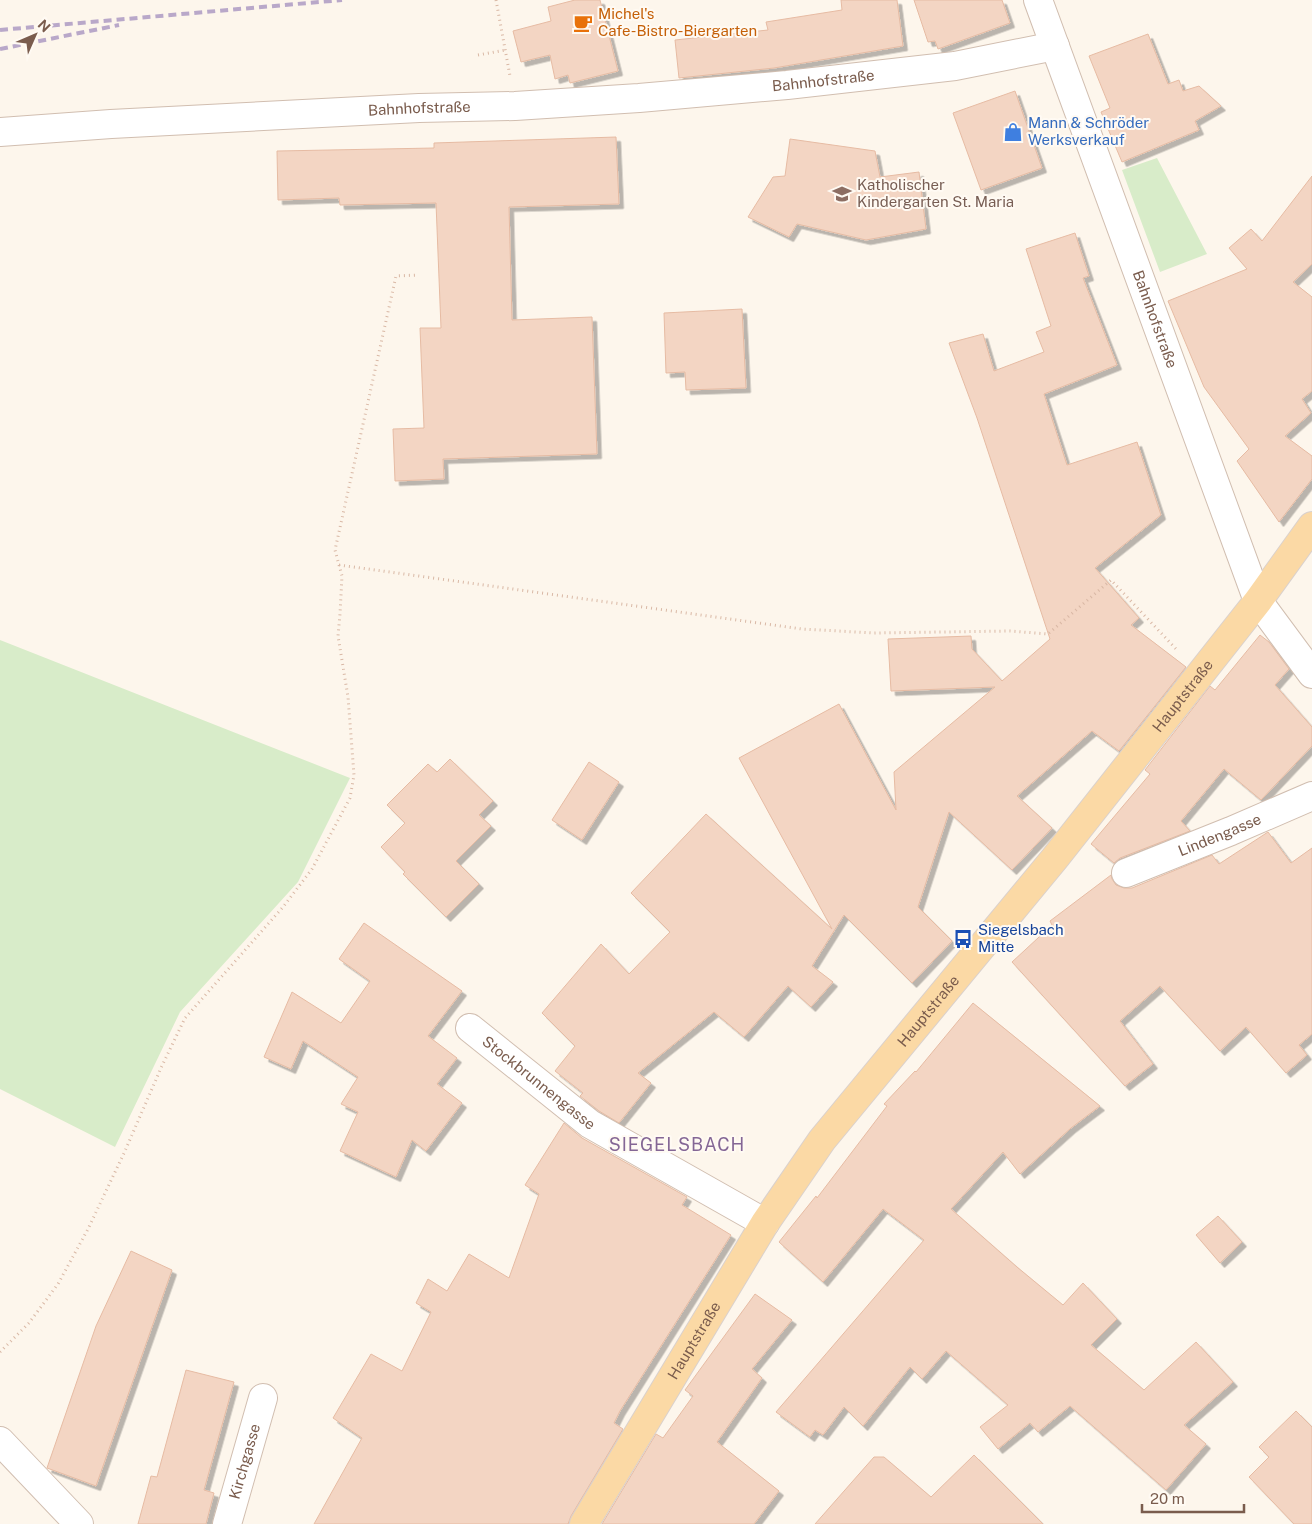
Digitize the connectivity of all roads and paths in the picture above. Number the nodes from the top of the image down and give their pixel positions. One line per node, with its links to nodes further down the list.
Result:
1 (496, 0): 3 (path)
2 (1038, 0): 4 (street)
3 (504, 44)
4 (1055, 46): 7 (street, Bahnhofstraße); 11 (street, Bahnhofstraße)
5 (506, 50): 6 (path)
6 (478, 54)
7 (0, 132)
8 (418, 275): 10 (path)
9 (1312, 526): 11 (main road, Hauptstraße)
10 (339, 565): 12 (path); 18 (path)
11 (1258, 601): 12 (main road, Hauptstraße); 13 (street)
12 (1200, 674): 17 (main road, Hauptstraße)
13 (1312, 674)
14 (1312, 796): 15 (street, Lindengasse)
15 (1126, 873)
16 (470, 1028): 17 (street, Stockbrunnengasse)
17 (766, 1222): 23 (main road, Hauptstraße)
18 (0, 1352)
19 (263, 1398): 22 (street, Kirchgasse)
20 (0, 1441): 21 (street)
21 (79, 1524)
22 (227, 1524)
23 (584, 1524)

